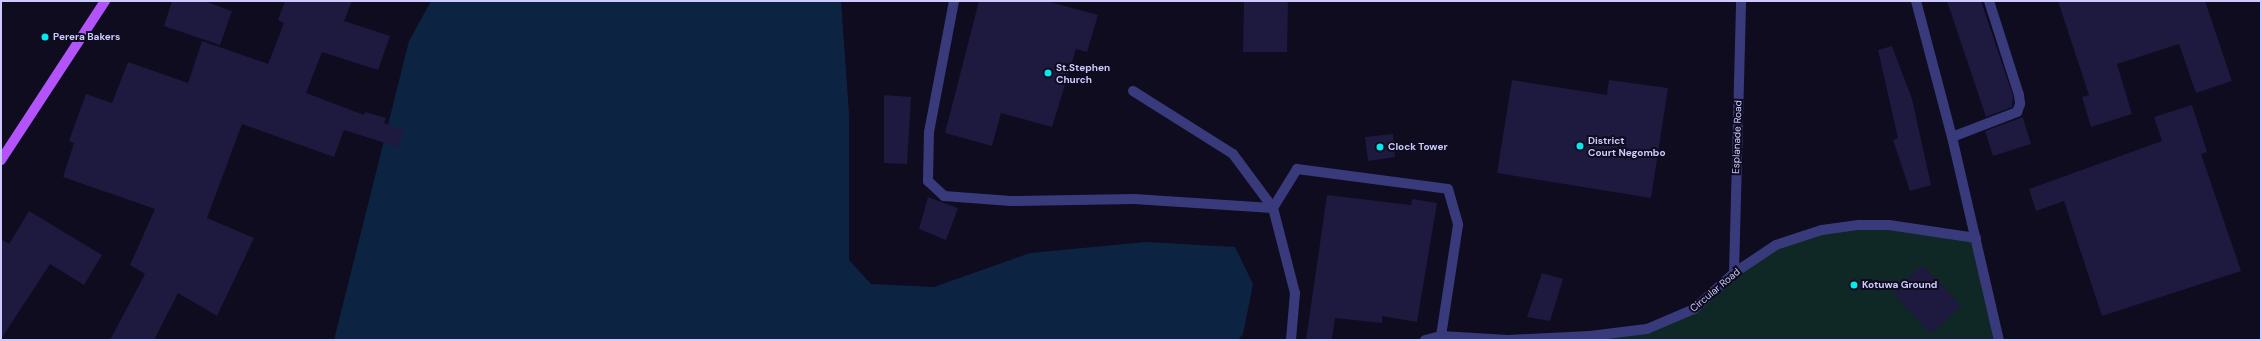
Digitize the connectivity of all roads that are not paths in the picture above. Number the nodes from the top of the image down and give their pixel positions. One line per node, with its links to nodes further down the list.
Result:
1 (104, 1): 8 (main road)
2 (954, 1): 9 (street)
3 (1741, 1): 11 (street, Esplanade Road)
4 (1916, 1): 7 (street)
5 (1989, 1): 7 (street)
6 (1133, 91): 9 (street)
7 (1952, 136): 10 (street)
8 (1, 160)
9 (1273, 208): 12 (street); 13 (street)
10 (1976, 238): 11 (street, Circular Road); 15 (street)
11 (1734, 273): 12 (street, Circular Road)
12 (1441, 336): 14 (street, Circular Road)
13 (1291, 340)
14 (1425, 340)
15 (1999, 340)

